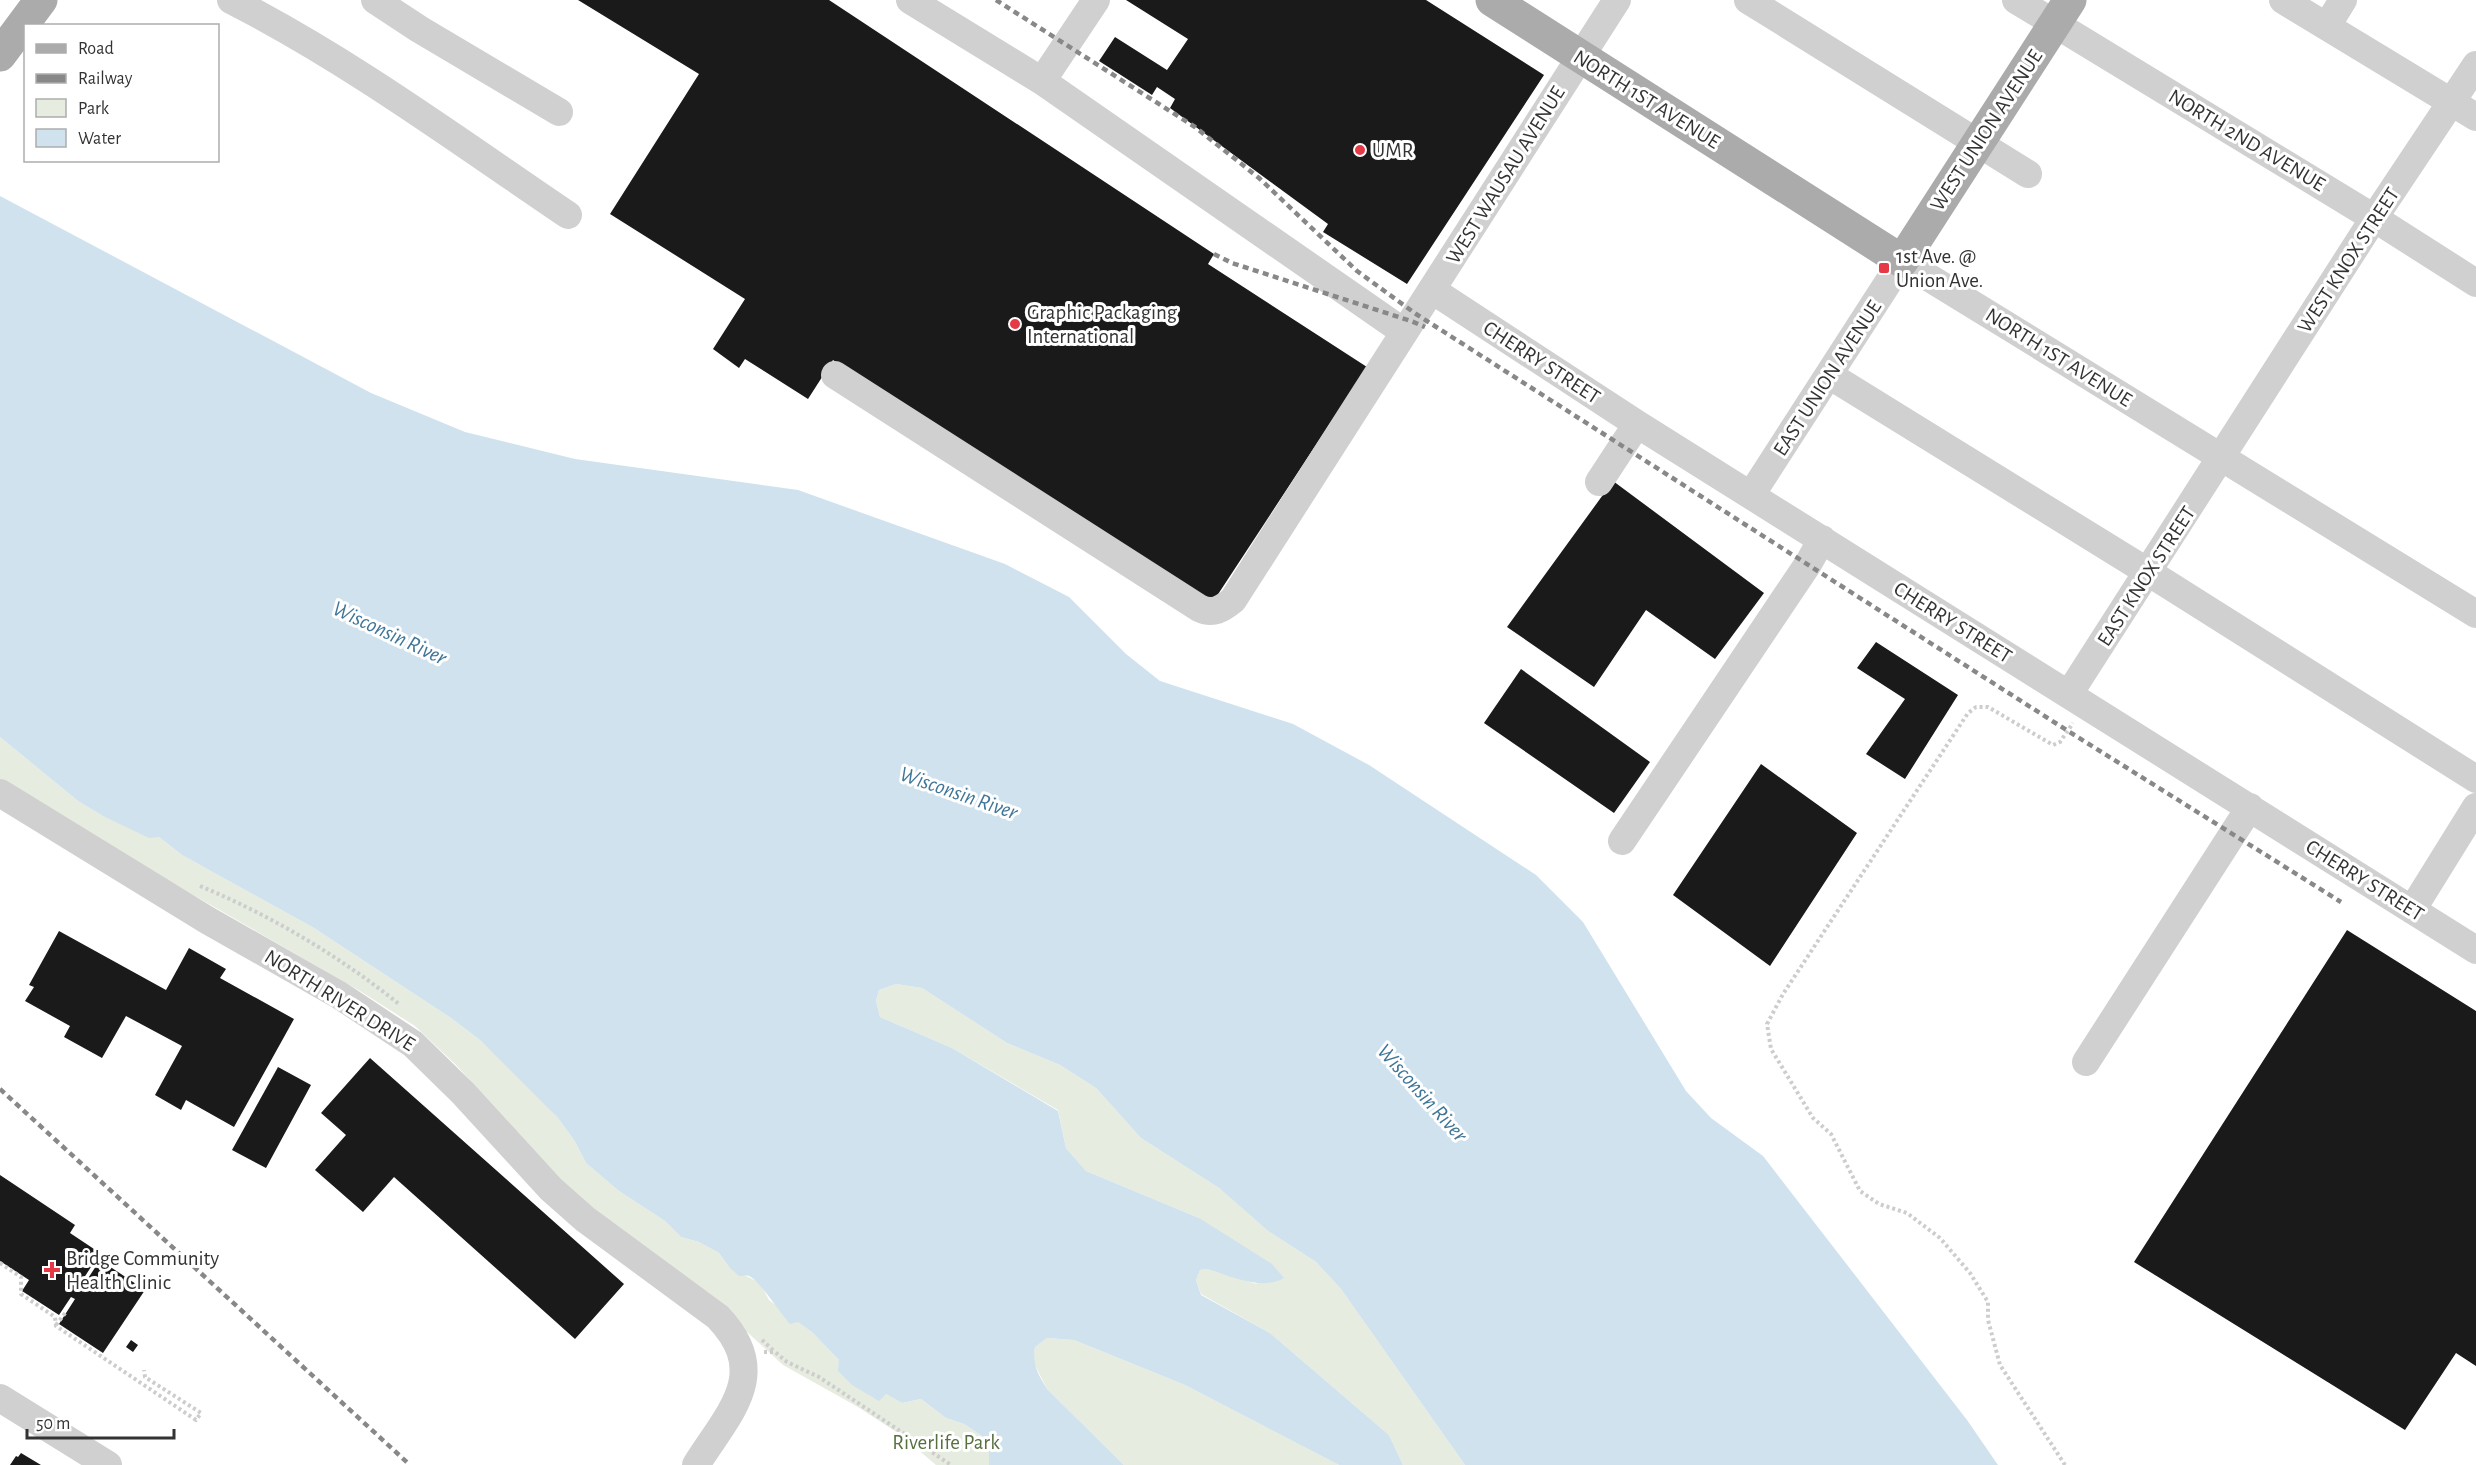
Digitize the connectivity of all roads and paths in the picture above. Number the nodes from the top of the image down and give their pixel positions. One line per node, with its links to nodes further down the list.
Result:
1 (41, 0): 14 (main road)
2 (231, 0): 23 (street)
3 (375, 0): 19 (street)
4 (910, 0): 17 (street)
5 (1096, 0): 17 (street)
6 (1492, 0): 15 (main road, NORTH 1ST AVENUE)
7 (1617, 0): 15 (street, WEST WAUSAU AVENUE)
8 (1748, 0): 21 (street)
9 (2016, 0): 12 (street, NORTH 2ND AVENUE)
10 (2283, 0): 13 (street)
11 (2343, 0): 13 (street)
12 (2063, 12): 21 (main road, WEST UNION AVENUE); 24 (street, NORTH 2ND AVENUE)
13 (2327, 26): 18 (street)
14 (0, 55)
15 (1581, 57): 25 (main road, NORTH 1ST AVENUE); 27 (street, WEST WAUSAU AVENUE)
16 (2476, 65): 18 (street, WEST KNOX STREET)
17 (1042, 81): 28 (street)
18 (2451, 102): 20 (street); 24 (street, WEST KNOX STREET)
19 (560, 112)
20 (2476, 117)
21 (1978, 143): 22 (street); 25 (main road, WEST UNION AVENUE)
22 (2028, 174)
23 (567, 215)
24 (2374, 218): 26 (street, NORTH 2ND AVENUE); 32 (street, WEST KNOX STREET)
25 (1902, 261): 30 (street, EAST UNION AVENUE); 32 (street, NORTH 1ST AVENUE)
26 (2476, 283)
27 (1432, 290): 28 (street, WEST WAUSAU AVENUE); 31 (street, CHERRY STREET)
28 (1404, 332): 29 (street, WEST WAUSAU AVENUE)
29 (835, 375)
30 (1829, 375): 34 (street, EAST UNION AVENUE); 36 (street)
31 (1637, 424): 33 (street); 34 (street, CHERRY STREET)
32 (2222, 458): 36 (street, EAST KNOX STREET); 37 (street, NORTH 1ST AVENUE)
33 (1599, 482)
34 (1751, 495): 35 (street, CHERRY STREET)
35 (1822, 540): 38 (street, CHERRY STREET); 43 (street)
36 (2148, 572): 38 (street, EAST KNOX STREET); 39 (street)
37 (2476, 614)
38 (2077, 699): 41 (street, CHERRY STREET); 56 (path)
39 (2476, 779)
40 (0, 793): 50 (street, NORTH RIVER DRIVE)
41 (2250, 807): 44 (street, CHERRY STREET); 46 (street)
42 (2476, 807): 44 (street)
43 (1622, 841)
44 (2412, 910): 45 (street, CHERRY STREET)
45 (2476, 950)
46 (2086, 1062)
47 (0, 1263): 49 (path)
48 (66, 1312): 49 (path)
49 (56, 1326): 51 (path)
50 (742, 1355): 54 (street); 55 (path)
51 (144, 1370)
52 (1, 1399): 53 (street)
53 (108, 1465)
54 (696, 1465)
55 (951, 1465)
56 (2065, 1465)

